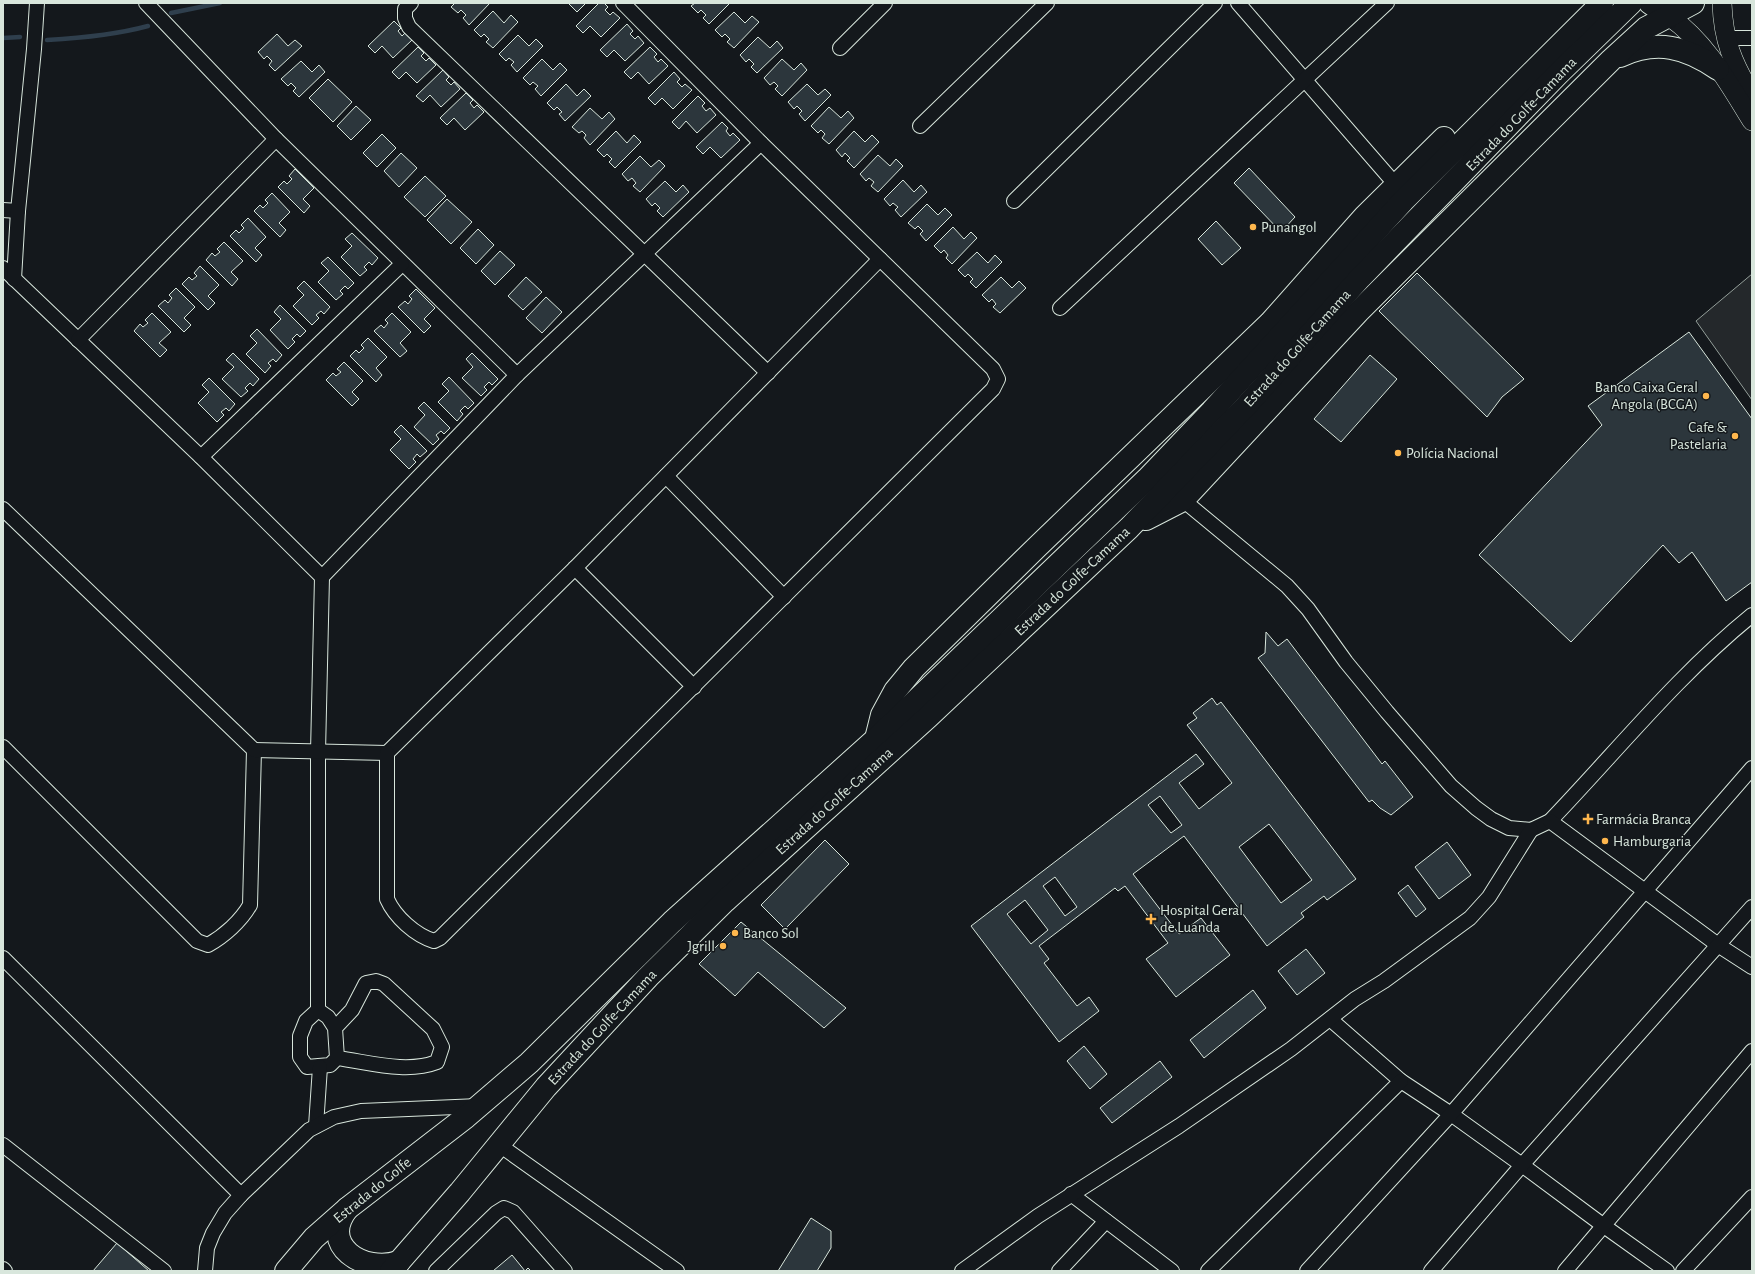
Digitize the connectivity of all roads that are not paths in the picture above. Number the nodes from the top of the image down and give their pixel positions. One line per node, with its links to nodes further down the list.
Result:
1 (37, 3): 32 (street)
2 (411, 3): 33 (street)
3 (623, 3): 28 (street)
4 (885, 3): 19 (street)
5 (1047, 3): 26 (street)
6 (1215, 3): 30 (street)
7 (1238, 3): 23 (street)
8 (1387, 3): 23 (street)
9 (1582, 3): 29 (highway)
10 (1602, 3): 21 (highway, Estrada do Golfe-Camama)
11 (1631, 3): 21 (highway, Estrada do Golfe-Camama)
12 (1650, 3): 16 (highway)
13 (1693, 3): 16 (highway)
14 (1722, 3): 17 (main road)
15 (150, 7): 27 (street)
16 (1670, 17): 20 (highway); 22 (main road)
17 (1726, 38): 18 (street); 24 (main road)
18 (1752, 38)
19 (840, 48)
20 (1611, 60): 22 (highway); 44 (highway)
21 (1551, 66): 46 (highway, Estrada do Golfe-Camama); 52 (highway, Estrada do Golfe-Camama)
22 (1718, 69): 25 (main road)
23 (1305, 79): 29 (street); 38 (street)
24 (1752, 95)
25 (1752, 121)
26 (920, 126)
27 (276, 139): 35 (street); 39 (street)
28 (761, 143): 33 (street); 34 (street)
29 (1396, 185): 52 (highway)
30 (1014, 201)
31 (3, 210): 32 (street)
32 (18, 210): 37 (street)
33 (644, 253): 40 (street); 41 (street)
34 (880, 259): 40 (street); 49 (street)
35 (402, 264): 41 (street); 42 (street)
36 (3, 268): 37 (street)
37 (14, 279): 39 (street)
38 (1060, 308)
39 (78, 340): 42 (street)
40 (768, 373): 43 (street)
41 (517, 375): 48 (street)
42 (201, 456): 48 (street)
43 (666, 476): 47 (street); 49 (street)
44 (1189, 505): 46 (highway); 59 (street)
45 (3, 509): 54 (street)
46 (1129, 528): 75 (highway, Estrada do Golfe-Camama)
47 (575, 568): 51 (street); 56 (street)
48 (322, 577): 55 (street)
49 (784, 597): 51 (street)
50 (1752, 615): 58 (street)
51 (694, 687): 56 (street)
52 (876, 739): 72 (highway, Estrada do Golfe-Camama)
53 (3, 747): 54 (street)
54 (254, 750): 55 (street)
55 (318, 752): 56 (street); 65 (street)
56 (387, 753)
57 (1752, 768): 60 (street)
58 (1550, 821): 59 (street); 60 (street)
59 (1531, 830): 66 (street)
60 (1646, 890): 62 (street); 73 (street)
61 (1752, 907): 62 (street)
62 (1718, 945): 64 (street); 77 (street)
63 (3, 958): 79 (street)
64 (1752, 967)
65 (318, 1010): 67 (street); 70 (street)
66 (1330, 1019): 71 (street); 78 (street)
67 (335, 1028): 69 (street); 69 (street)
68 (1752, 1051): 83 (street)
69 (337, 1058): 70 (street)
70 (320, 1068): 74 (street)
71 (1401, 1081): 73 (street); 94 (street)
72 (473, 1112): 74 (street); 81 (highway, Estrada do Golfe)
73 (1451, 1114): 77 (street); 95 (street)
74 (316, 1126): 79 (street)
75 (498, 1144): 84 (highway); 90 (street)
76 (3, 1145): 85 (street)
77 (1522, 1165): 83 (street); 96 (street)
78 (1071, 1194): 82 (street); 91 (street)
79 (241, 1195): 86 (street)
80 (1752, 1197): 99 (street)
81 (348, 1208): 84 (highway); 87 (highway, Estrada do Golfe)
82 (1106, 1221): 92 (street); 93 (street)
83 (1604, 1226): 97 (street); 98 (street)
84 (395, 1266)
85 (164, 1271)
86 (205, 1271)
87 (286, 1271)
88 (436, 1271): 89 (street)
89 (565, 1271)
90 (677, 1271)
91 (962, 1271)
92 (1059, 1271)
93 (1172, 1271)
94 (1208, 1271)
95 (1307, 1271)
96 (1431, 1271)
97 (1565, 1271)
98 (1667, 1271)
99 (1683, 1271)

